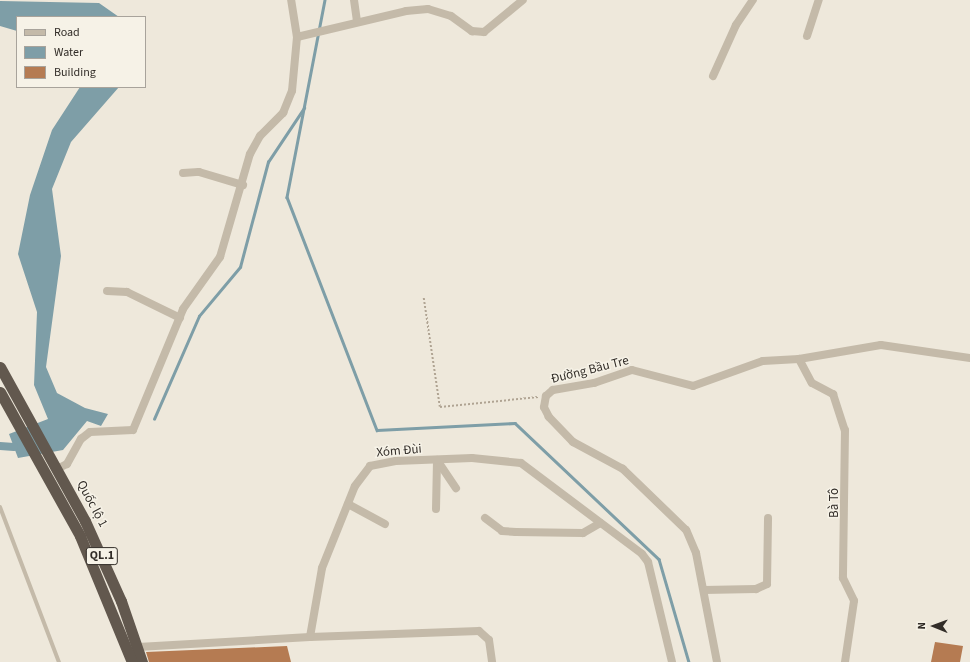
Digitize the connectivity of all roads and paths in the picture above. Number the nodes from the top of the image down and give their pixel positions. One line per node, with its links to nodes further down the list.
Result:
1 (290, 0): 8 (street)
2 (354, 0): 6 (street)
3 (523, 0): 6 (street)
4 (753, 0): 9 (street)
5 (818, 0): 7 (street)
6 (357, 22): 8 (street)
7 (807, 36)
8 (297, 37): 11 (street)
9 (713, 76)
10 (183, 173): 11 (street)
11 (243, 185): 14 (street)
12 (106, 291): 14 (street)
13 (424, 298): 19 (path)
14 (180, 318): 21 (street)
15 (970, 358): 16 (street, Đường Bầu Tre)
16 (799, 359): 19 (street, Đường Bầu Tre); 39 (street, Bà Tô)
17 (0, 367): 21 (highway, Quốc lộ 1 / QL.1)
18 (0, 392): 21 (highway, Quốc lộ 1 / QL.1)
19 (546, 396): 30 (street, Đường Bầu Tre)
20 (437, 460): 22 (street); 23 (street, Xóm Đùi); 25 (street); 28 (street, Xóm Đùi)
21 (53, 471): 32 (highway, Quốc lộ 1 / QL.1); 34 (highway, Quốc lộ 1 / QL.1)
22 (456, 488)
23 (348, 504): 29 (street); 31 (street, Xóm Đùi)
24 (0, 508): 33 (lane)
25 (436, 509)
26 (484, 518): 28 (street)
27 (768, 518): 30 (street)
28 (600, 523): 37 (street, Xóm Đùi)
29 (385, 524)
30 (704, 590): 38 (street, Đường Bầu Tre)
31 (310, 637): 32 (street); 36 (street)
32 (138, 647): 35 (highway, Quốc lộ 1 / QL.1)
33 (59, 662)
34 (132, 662)
35 (142, 662)
36 (492, 662)
37 (672, 662)
38 (717, 662)
39 (845, 662)

